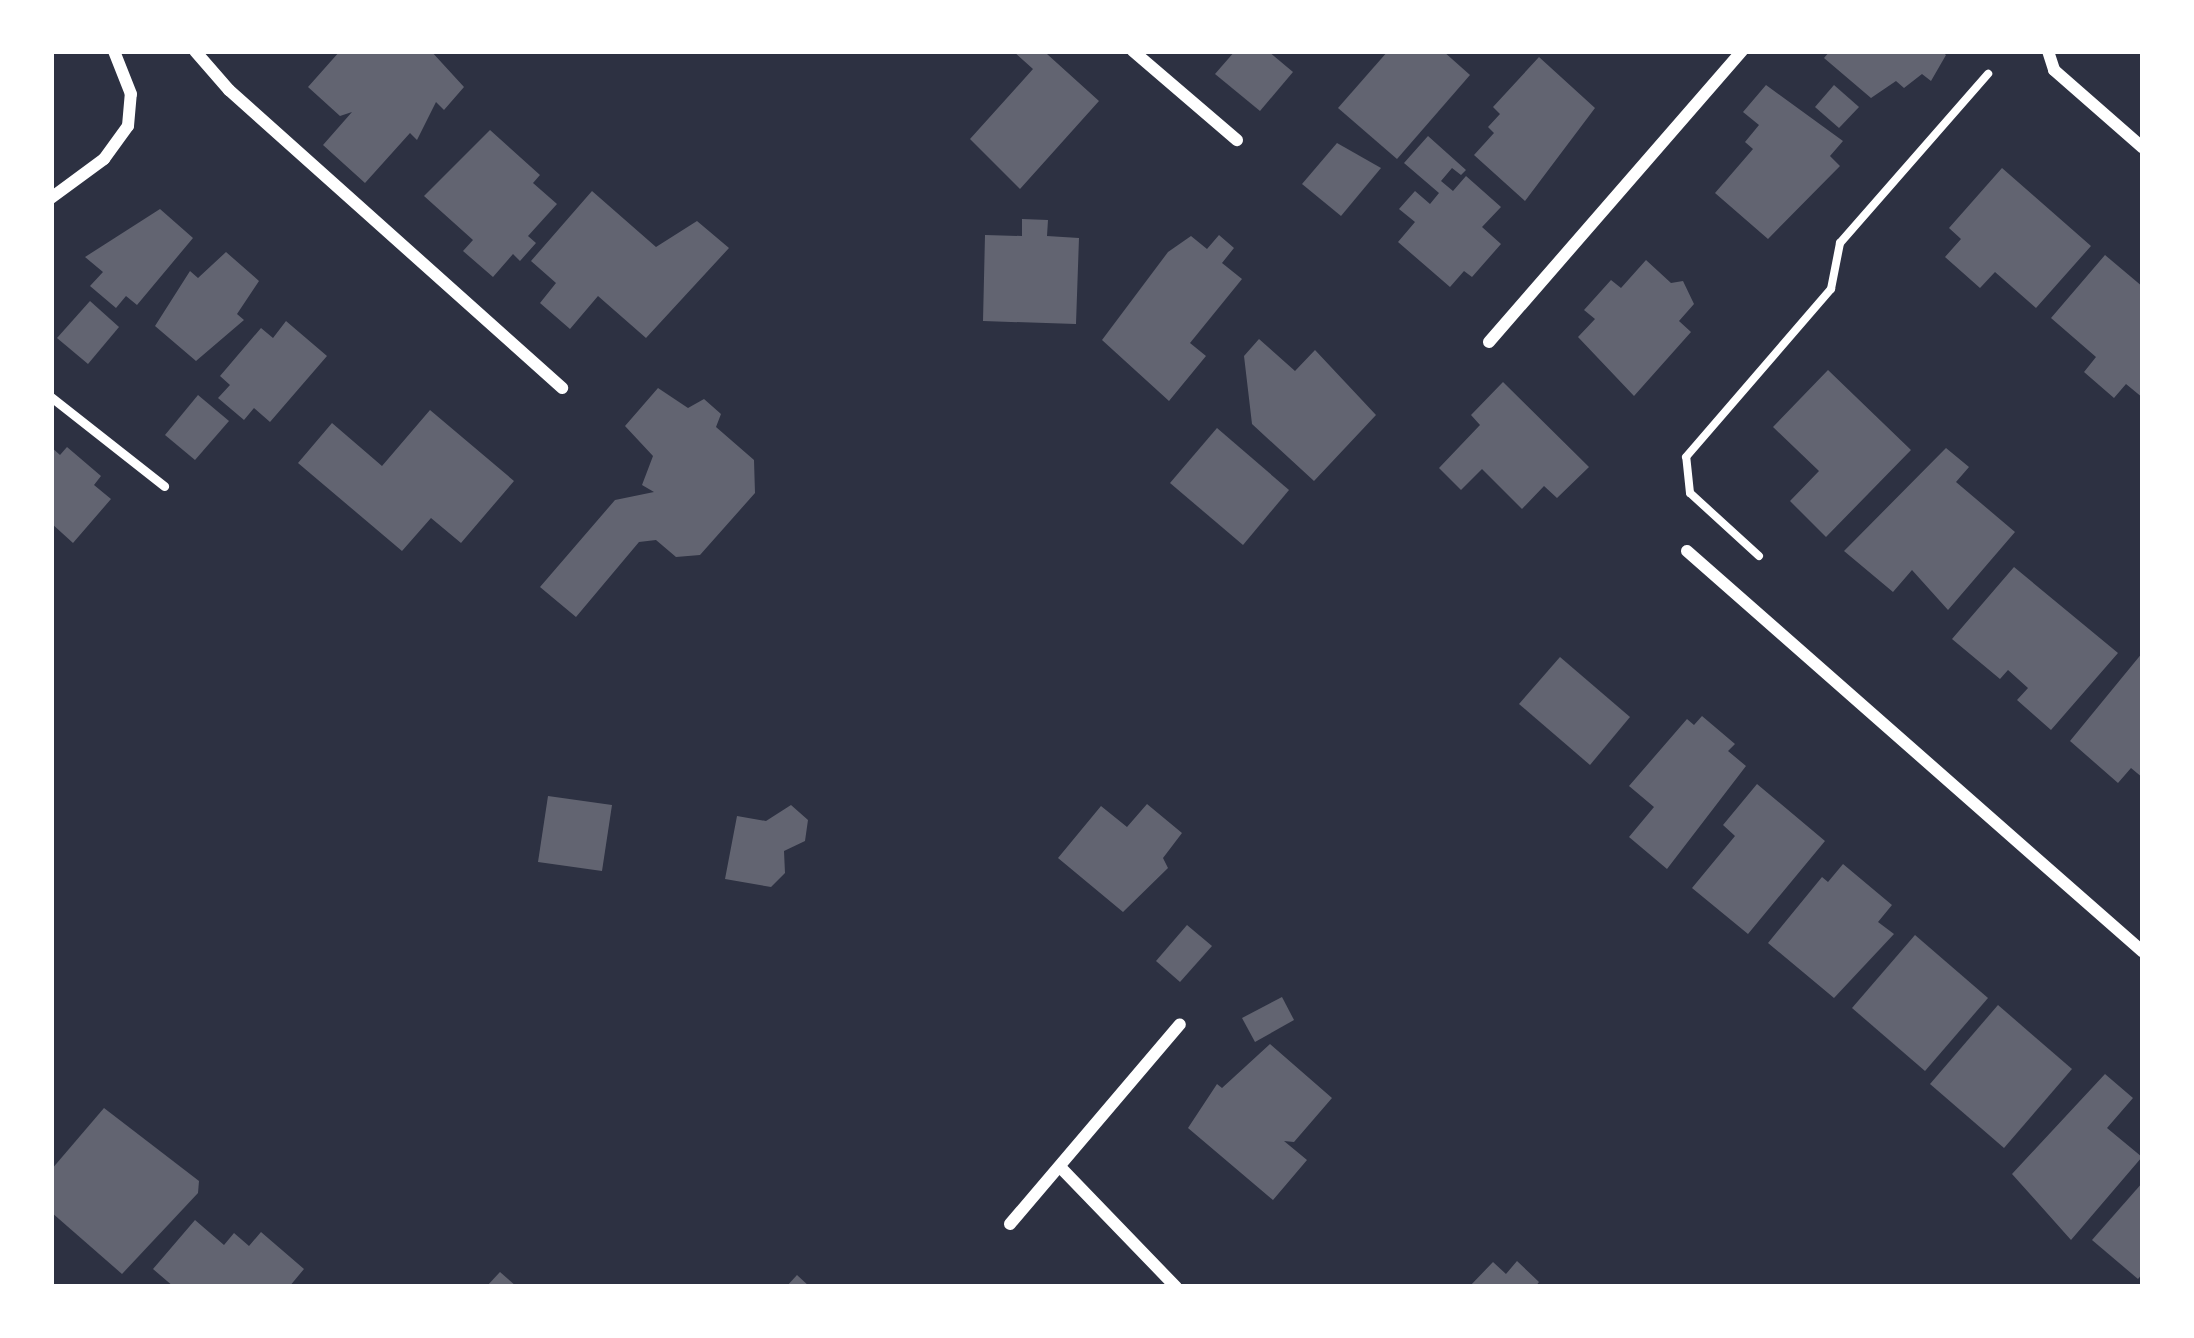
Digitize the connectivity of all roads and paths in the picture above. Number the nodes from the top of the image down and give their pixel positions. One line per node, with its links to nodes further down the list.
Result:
1 (115, 51): 9 (street)
2 (195, 51): 11 (street)
3 (1133, 51): 7 (street)
4 (1742, 51): 10 (street)
5 (2047, 53): 8 (street)
6 (1988, 74): 15 (path)
7 (1237, 140)
8 (2143, 148)
9 (51, 198)
10 (1489, 342)
11 (562, 388)
12 (51, 397): 13 (lane)
13 (164, 486)
14 (1687, 551): 16 (street)
15 (1759, 556)
16 (2143, 952)
17 (1180, 1024): 18 (street)
18 (1064, 1170): 19 (street); 20 (street)
19 (1010, 1224)
20 (1176, 1287)

